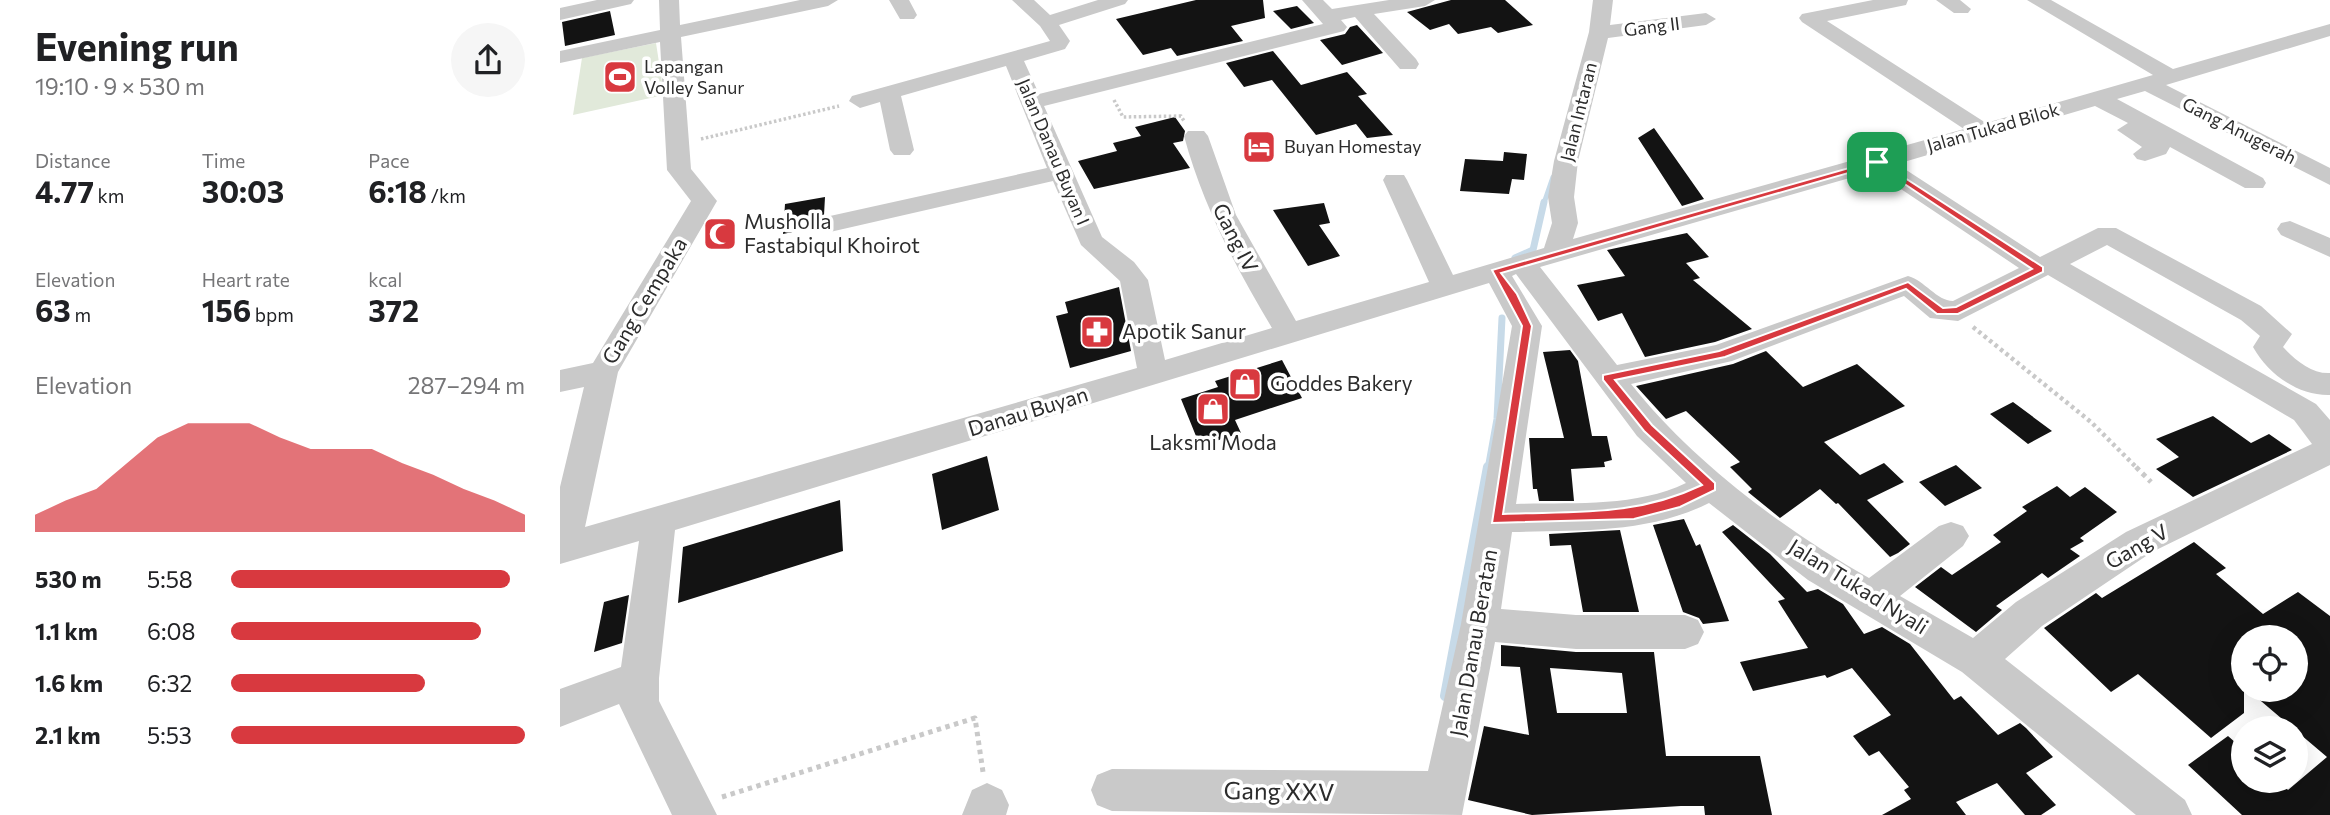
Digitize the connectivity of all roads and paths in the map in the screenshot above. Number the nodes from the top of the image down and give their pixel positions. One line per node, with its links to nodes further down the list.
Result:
1 (624, 0): 12 (street)
2 (669, 0): 18 (street, Gang Cempaka)
3 (828, 0): 18 (street)
4 (1022, 0): 15 (street)
5 (1118, 0): 15 (street)
6 (1312, 0): 13 (street)
7 (1425, 0): 11 (street)
8 (1603, 0): 17 (street, Jalan Intaran)
9 (2037, 0): 22 (street)
10 (1899, 1): 29 (street)
11 (1361, 12): 13 (street); 21 (street)
12 (560, 14)
13 (1328, 16): 23 (street)
14 (1706, 19): 17 (street, Gang II)
15 (1048, 22): 20 (street, Jalan Danau Buyan I)
16 (2330, 30): 22 (street, Jalan Tukad Bilok)
17 (1599, 32): 39 (street, Jalan Intaran)
18 (673, 33): 19 (street); 31 (street, Gang Cempaka)
19 (560, 57)
20 (1013, 59): 25 (street); 28 (street, Jalan Danau Buyan I)
21 (1408, 64)
22 (2172, 77): 24 (street, Jalan Tukad Bilok)
23 (1106, 83): 28 (street); 30 (path)
24 (2148, 84): 27 (street, Jalan Tukad Bilok); 36 (street, Gang Anugerah)
25 (890, 94): 26 (street); 32 (street)
26 (860, 101): 31 (path)
27 (2088, 101): 29 (street, Jalan Tukad Bilok); 33 (street); 38 (street)
28 (1033, 102): 35 (street, Jalan Danau Buyan I)
29 (1982, 131): 34 (street, Jalan Tukad Bilok)
30 (1196, 136): 48 (street, Gang IV)
31 (675, 145): 49 (street, Gang Cempaka)
32 (902, 150)
33 (2145, 154)
34 (1877, 162): 42 (street, Jalan Tukad Bilok); 44 (street)
35 (1060, 172): 40 (street); 50 (street, Jalan Danau Buyan I)
36 (2330, 178)
37 (1395, 180): 46 (street)
38 (2254, 183)
39 (1565, 223): 42 (street); 45 (street, Jalan Intaran)
40 (830, 224)
41 (2290, 229): 43 (street)
42 (1593, 242): 45 (street, Jalan Tukad Bilok)
43 (2330, 248)
44 (2044, 267): 47 (street); 53 (street); 54 (street)
45 (1525, 274): 46 (street, Danau Buyan); 51 (street, Jalan Tukad Nyali); 57 (street, Jalan Danau Beratan)
46 (1445, 287): 48 (street, Danau Buyan)
47 (1954, 312): 51 (street); 55 (path)
48 (1289, 333): 50 (street, Danau Buyan)
49 (603, 372): 52 (street, Gang Cempaka); 60 (street, Gang Cempaka)
50 (1153, 374): 58 (street, Danau Buyan)
51 (1606, 378): 56 (street, Jalan Tukad Nyali)
52 (560, 381)
53 (2330, 384)
54 (2326, 456): 64 (street, Gang V)
55 (2151, 482)
56 (1711, 486): 57 (street); 61 (street, Jalan Tukad Nyali)
57 (1496, 519): 62 (street, Jalan Danau Beratan)
58 (659, 521): 60 (street, Danau Buyan); 65 (street)
59 (1951, 536): 61 (street)
60 (561, 549)
61 (1871, 598): 64 (street, Jalan Tukad Nyali)
62 (1480, 624): 63 (street); 68 (street, Jalan Danau Beratan)
63 (1685, 632)
64 (1976, 660): 71 (street, Jalan Tukad Nyali)
65 (639, 678): 66 (street); 70 (street)
66 (560, 709)
67 (1112, 790): 68 (street, Gang XXV)
68 (1443, 804)
69 (986, 810): 70 (path)
70 (693, 811)
71 (2170, 815)

